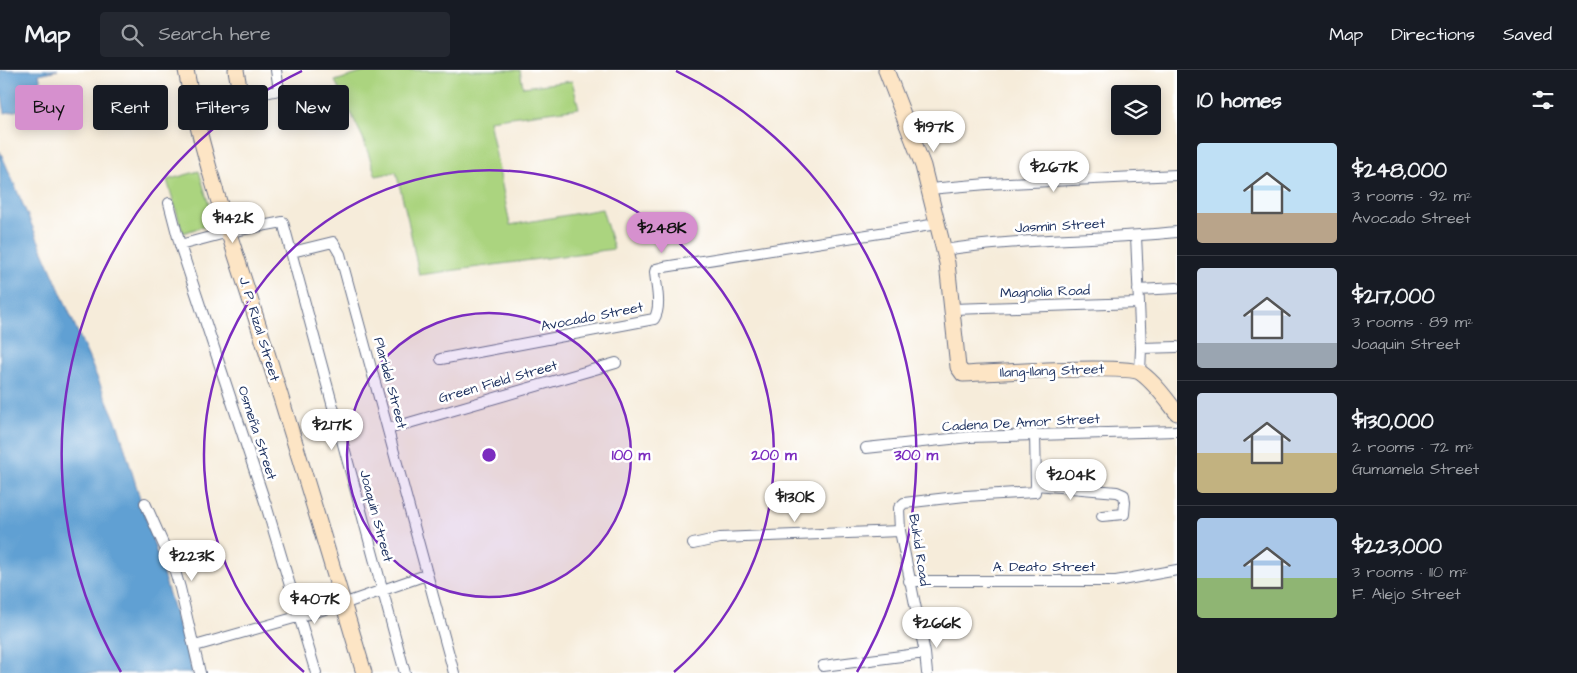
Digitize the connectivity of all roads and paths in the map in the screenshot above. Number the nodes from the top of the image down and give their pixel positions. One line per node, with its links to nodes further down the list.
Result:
1 (186, 70): 5 (main road, J. P. Rizal Street)
2 (236, 70): 6 (main road)
3 (276, 70): 7 (street)
4 (886, 70): 10 (main road)
5 (189, 85)
6 (239, 85)
7 (268, 92)
8 (198, 130): 13 (main road, J. P. Rizal Street)
9 (1177, 175): 10 (street)
10 (929, 189): 12 (main road)
11 (169, 203): 16 (street, Osmeña Street)
12 (937, 224): 17 (main road); 25 (street, Avocado Street)
13 (229, 232): 16 (street); 18 (street, Joaquin Street); 42 (main road, J. P. Rizal Street)
14 (1177, 232): 15 (street, Jasmin Street)
15 (1136, 236): 17 (street, Jasmin Street); 20 (street)
16 (180, 245): 43 (street, Osmeña Street)
17 (944, 250): 22 (main road)
18 (292, 252): 29 (street, Plaridel Street); 41 (street, Joaquin Street)
19 (1177, 288): 20 (street)
20 (1138, 290): 21 (street)
21 (1138, 304): 22 (street, Magnolia Road); 24 (street)
22 (952, 308): 27 (main road, Ilang-Ilang Street)
23 (1177, 347): 24 (street)
24 (1141, 348): 27 (street)
25 (441, 359)
26 (616, 363): 29 (street, Green Field Street)
27 (1140, 372): 28 (main road)
28 (1177, 413)
29 (388, 429): 39 (street, Plaridel Street)
30 (1177, 431): 31 (street, Cadena De Amor Street)
31 (1035, 434): 32 (street, Cadena De Amor Street); 33 (street)
32 (866, 448)
33 (1036, 485): 35 (street); 36 (street, Bukid Road)
34 (145, 503): 44 (street)
35 (1102, 516)
36 (900, 531): 37 (street); 40 (street, Bukid Road)
37 (693, 544)
38 (1177, 570): 40 (street, A. Deato Street)
39 (426, 575): 41 (street); 51 (street, Plaridel Street)
40 (909, 581): 45 (street, Bukid Road)
41 (382, 590): 42 (street); 50 (street, Joaquin Street)
42 (344, 604): 43 (street); 49 (main road, J. P. Rizal Street)
43 (299, 616): 44 (street); 48 (street, Osmeña Street)
44 (195, 646): 47 (street)
45 (925, 653): 46 (street); 52 (street, Bukid Road)
46 (823, 666)
47 (200, 673)
48 (316, 673)
49 (364, 673)
50 (405, 673)
51 (454, 673)
52 (927, 673)

